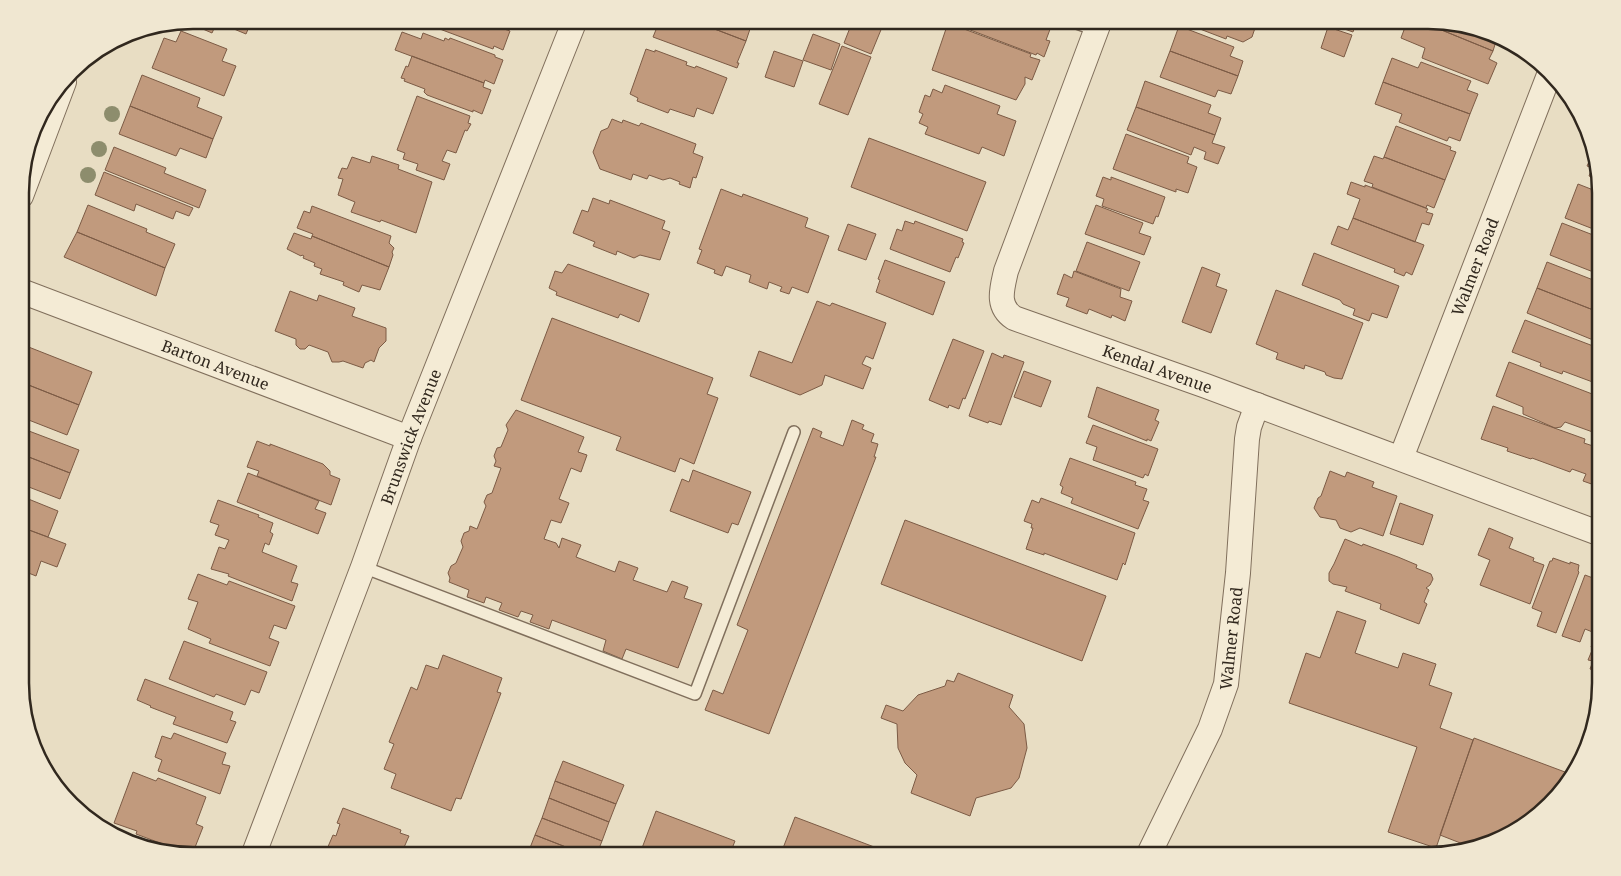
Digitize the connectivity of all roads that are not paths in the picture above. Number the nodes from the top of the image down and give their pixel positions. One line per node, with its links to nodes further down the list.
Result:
1 (572, 29): 9 (street, Brunswick Avenue)
2 (1097, 29): 7 (street, Kendal Avenue)
3 (1547, 80): 10 (street, Walmer Road)
4 (57, 100): 5 (street)
5 (30, 175)
6 (29, 294): 9 (street, Barton Avenue)
7 (1257, 405): 10 (street, Kendal Avenue); 14 (street, Walmer Road)
8 (794, 432): 12 (lane)
9 (409, 438): 12 (street, Brunswick Avenue)
10 (1401, 458): 11 (street, Kendal Avenue)
11 (1592, 531)
12 (363, 567): 13 (street, Brunswick Avenue)
13 (256, 847)
14 (1152, 847)

